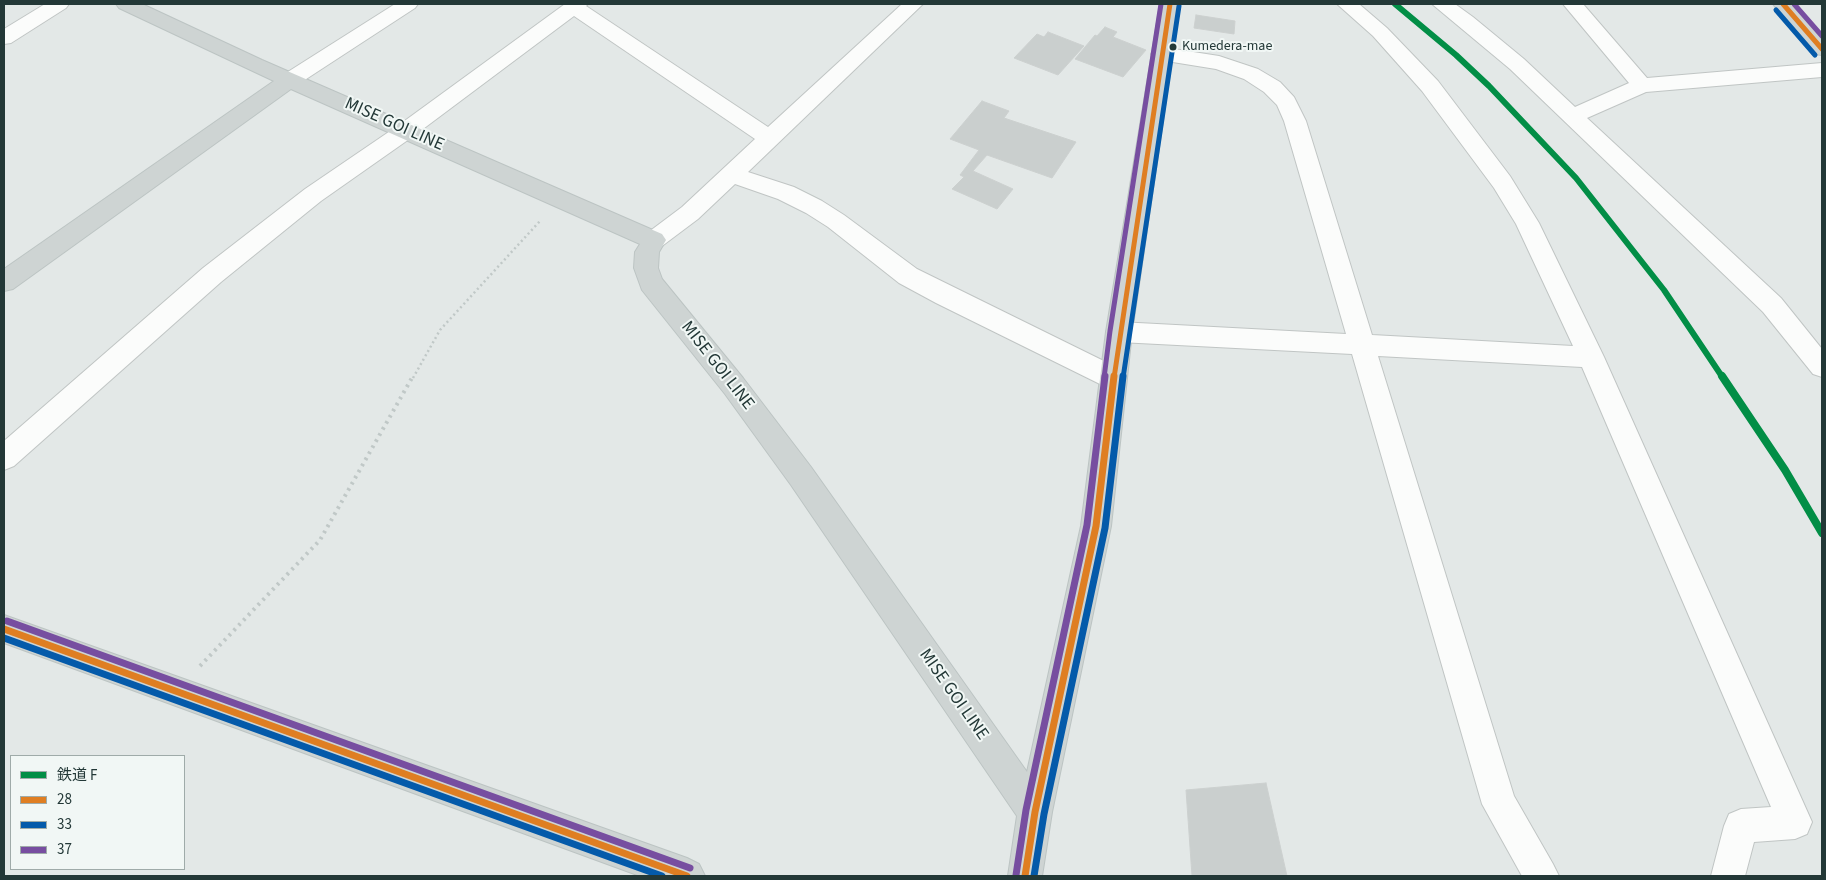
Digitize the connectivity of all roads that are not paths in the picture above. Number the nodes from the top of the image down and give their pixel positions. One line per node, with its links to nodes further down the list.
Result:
1 (60, 4): 11 (street)
2 (126, 4): 15 (main road, MISE GOI LINE)
3 (408, 4): 15 (street)
4 (912, 4): 19 (street)
5 (1170, 4): 13 (main road)
6 (1347, 4): 25 (street)
7 (1442, 4): 17 (street)
8 (1573, 4): 16 (street)
9 (1783, 4): 12 (main road)
10 (576, 5): 18 (street); 19 (street)
11 (4, 38)
12 (1822, 49)
13 (1161, 54): 23 (main road); 24 (street)
14 (1822, 70): 16 (street)
15 (290, 80): 18 (main road, MISE GOI LINE); 22 (main road)
16 (1642, 85): 17 (street)
17 (1573, 116): 26 (street)
18 (407, 130): 21 (main road, MISE GOI LINE); 28 (street)
19 (769, 138): 20 (street)
20 (731, 174): 21 (street); 27 (street)
21 (654, 240): 30 (main road, MISE GOI LINE)
22 (4, 282)
23 (1119, 332): 24 (street); 27 (main road)
24 (1362, 343): 25 (street); 33 (street)
25 (1590, 357): 34 (street)
26 (1822, 367)
27 (1113, 378): 30 (main road)
28 (4, 458)
29 (4, 629): 31 (main road)
30 (1035, 812): 32 (main road)
31 (687, 876)
32 (1025, 876)
33 (1541, 876)
34 (1728, 876)

